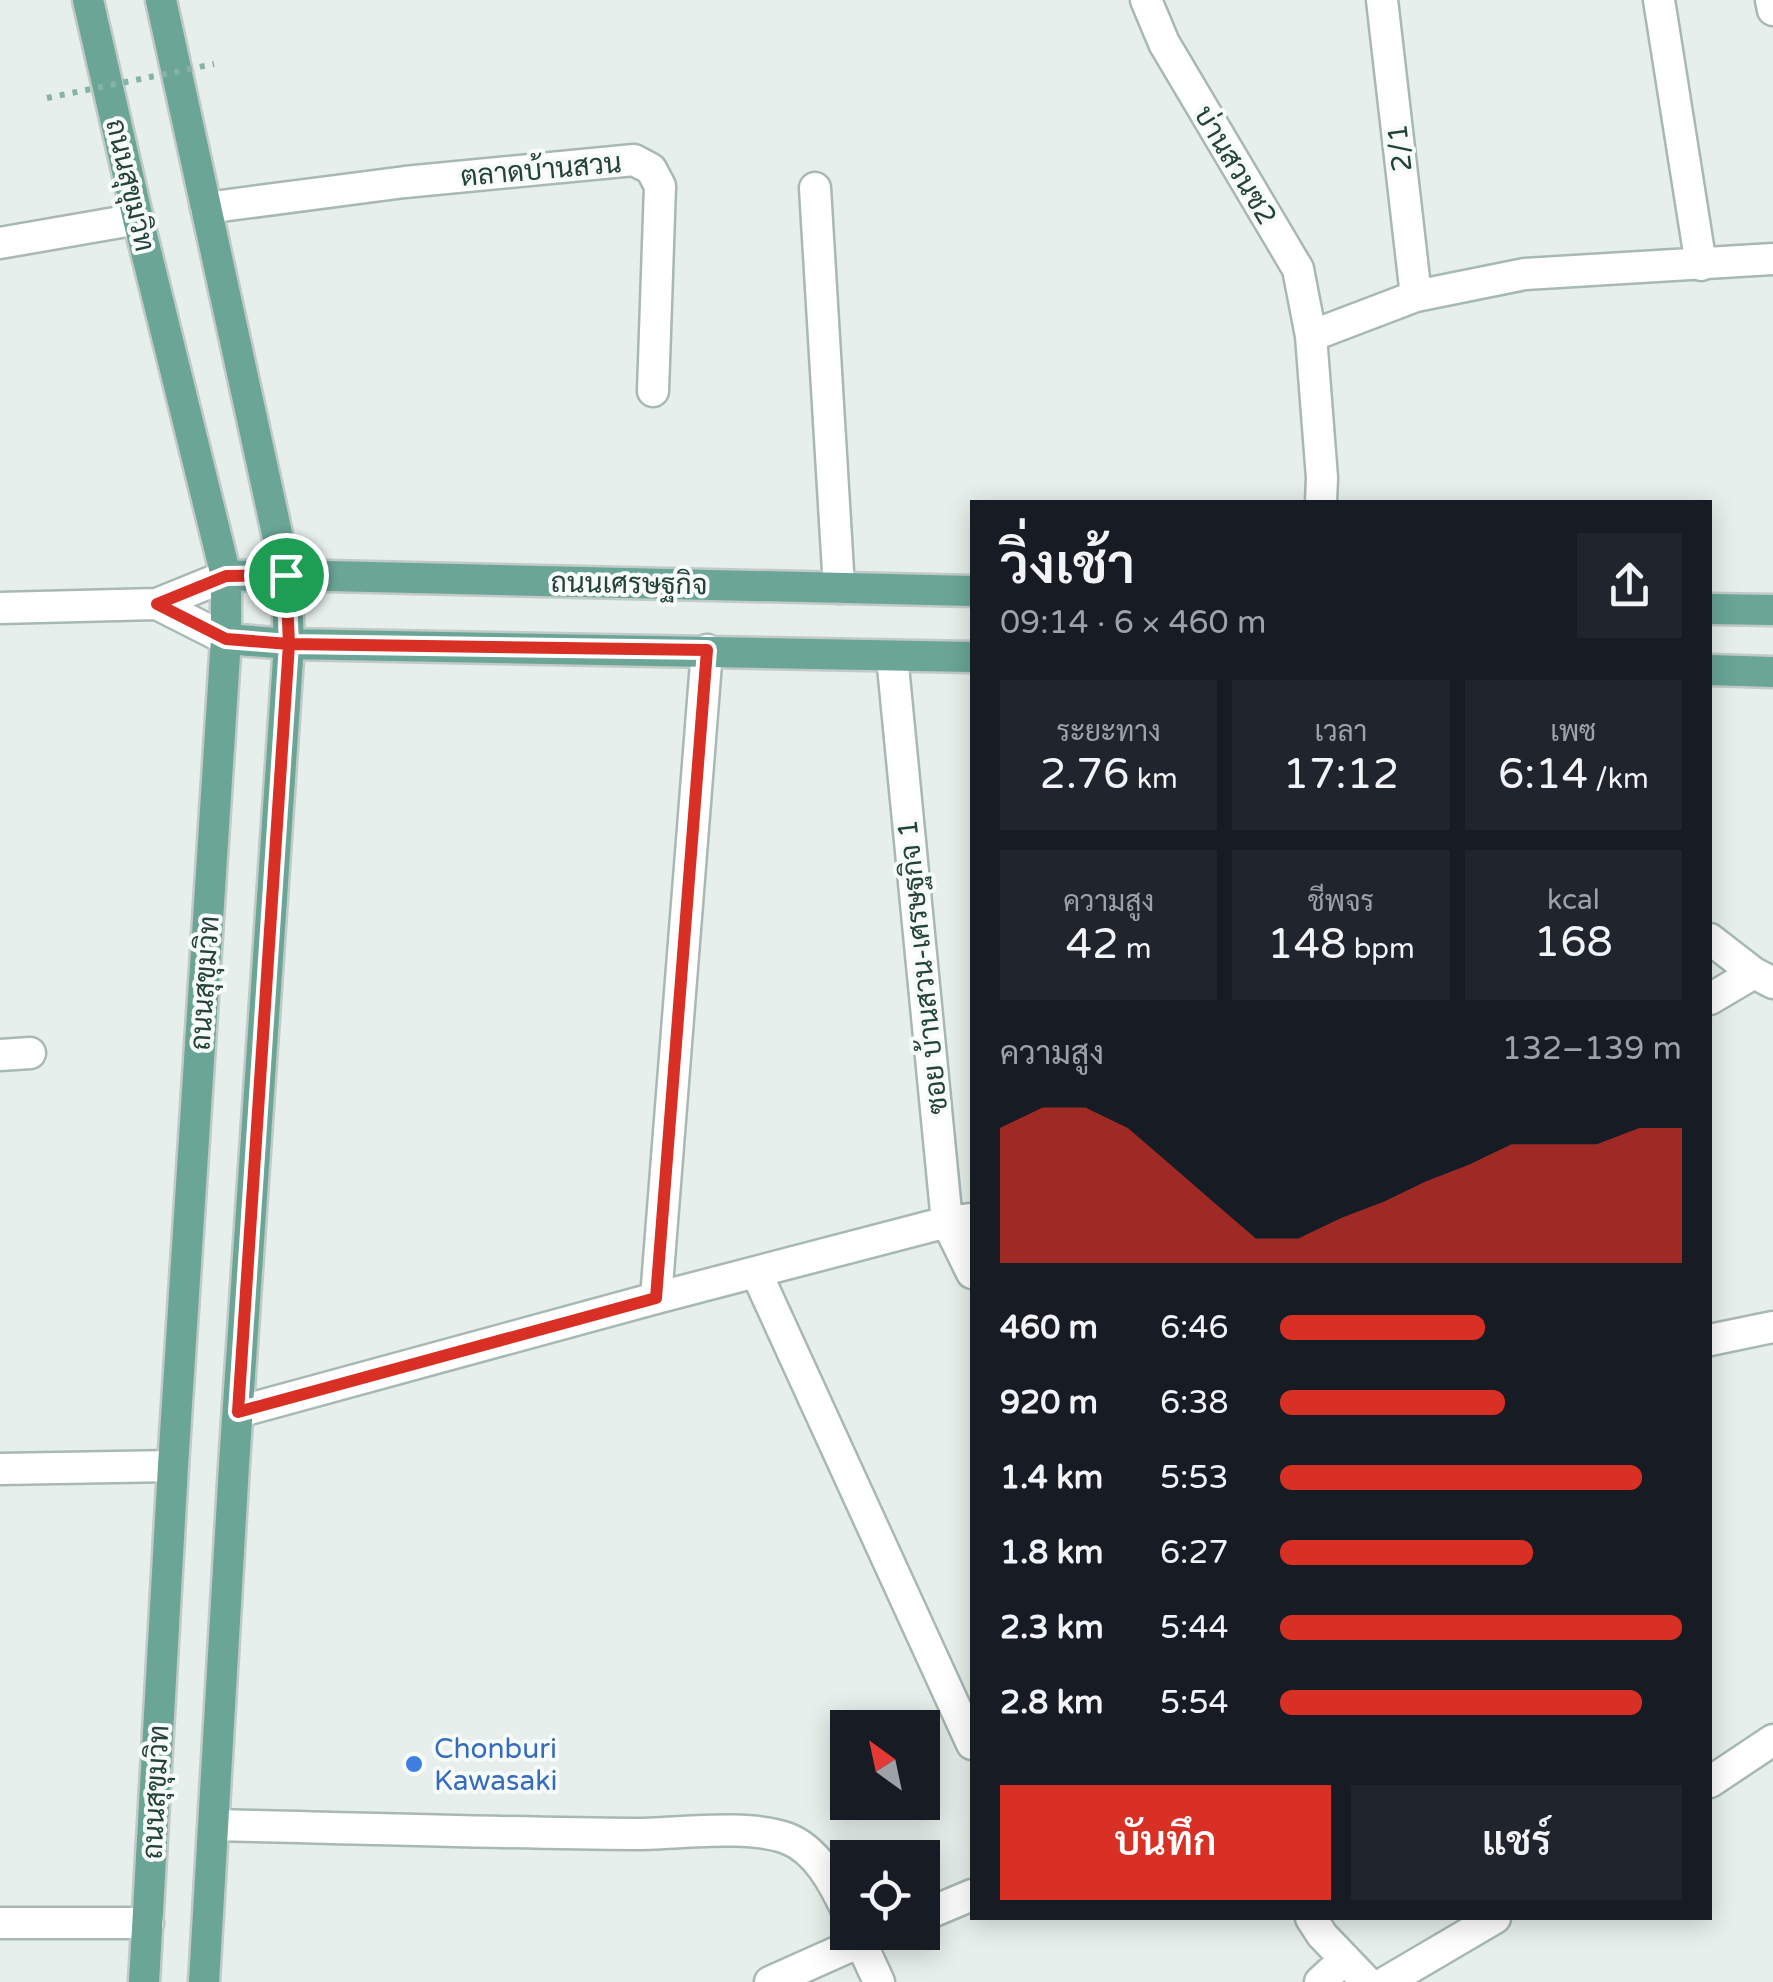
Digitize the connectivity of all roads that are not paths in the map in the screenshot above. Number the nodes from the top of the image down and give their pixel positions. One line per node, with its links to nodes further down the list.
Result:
1 (88, 0): 10 (main road, ถนนสุขุมวิท)
2 (161, 0): 9 (main road)
3 (1146, 0): 15 (street, บ่านสวนซ2)
4 (1382, 0): 14 (street, 2/1)
5 (1659, 0): 13 (street)
6 (1771, 0): 7 (street)
7 (1773, 10)
8 (815, 188): 20 (street)
9 (206, 208): 16 (street, ตลาดบ้านสวน); 18 (main road)
10 (138, 219): 11 (street); 19 (main road, ถนนสุขุมวิท)
11 (0, 242)
12 (1773, 259): 13 (street)
13 (1701, 265): 14 (street)
14 (1416, 296): 15 (street)
15 (1311, 336): 17 (street, บ่านสวนซ2)
16 (653, 391)
17 (1321, 500)
18 (286, 575): 19 (main road, ถนนเศรษฐกิจ); 20 (main road, ถนนเศรษฐกิจ); 27 (main road)
19 (226, 576): 22 (street); 26 (main road, ถนนสุขุมวิท)
20 (838, 588): 21 (main road, ถนนเศรษฐกิจ)
21 (970, 591)
22 (157, 604): 23 (street); 26 (street)
23 (0, 608)
24 (1712, 608): 25 (main road)
25 (1773, 610)
26 (226, 639): 27 (main road); 43 (main road, ถนนสุขุมวิท)
27 (289, 644): 28 (main road); 42 (main road)
28 (707, 650): 29 (main road); 39 (street)
29 (892, 656): 30 (main road); 36 (street, ซอย บ้านสวน-เศรษฐกิจ 1)
30 (970, 657)
31 (1712, 670): 32 (main road)
32 (1773, 672)
33 (1712, 940): 34 (street)
34 (1764, 978): 35 (street)
35 (1712, 998)
36 (960, 1220): 37 (street, ซอย บ้านสวน-เศรษฐกิจ 1); 38 (street)
37 (970, 1264)
38 (756, 1272): 39 (street); 45 (street)
39 (656, 1298): 42 (street)
40 (1773, 1327): 41 (street)
41 (1712, 1340)
42 (238, 1412): 48 (main road)
43 (174, 1466): 44 (street); 55 (main road, ถนนสุขุมวิท)
44 (0, 1469)
45 (970, 1740)
46 (1773, 1740): 47 (street)
47 (1712, 1781)
48 (214, 1826): 49 (street); 60 (main road)
49 (830, 1878)
50 (970, 1896): 51 (street)
51 (940, 1908)
52 (1312, 1920): 58 (street)
53 (1491, 1920): 65 (street)
54 (0, 1923): 55 (street)
55 (148, 1924): 59 (main road, ถนนสุขุมวิท)
56 (835, 1950): 61 (street)
57 (870, 1950): 62 (street)
58 (1345, 1959): 63 (street); 64 (street)
59 (144, 1982)
60 (204, 1982)
61 (770, 1982)
62 (878, 1982)
63 (1320, 1982)
64 (1367, 1982)
65 (1386, 1982)

